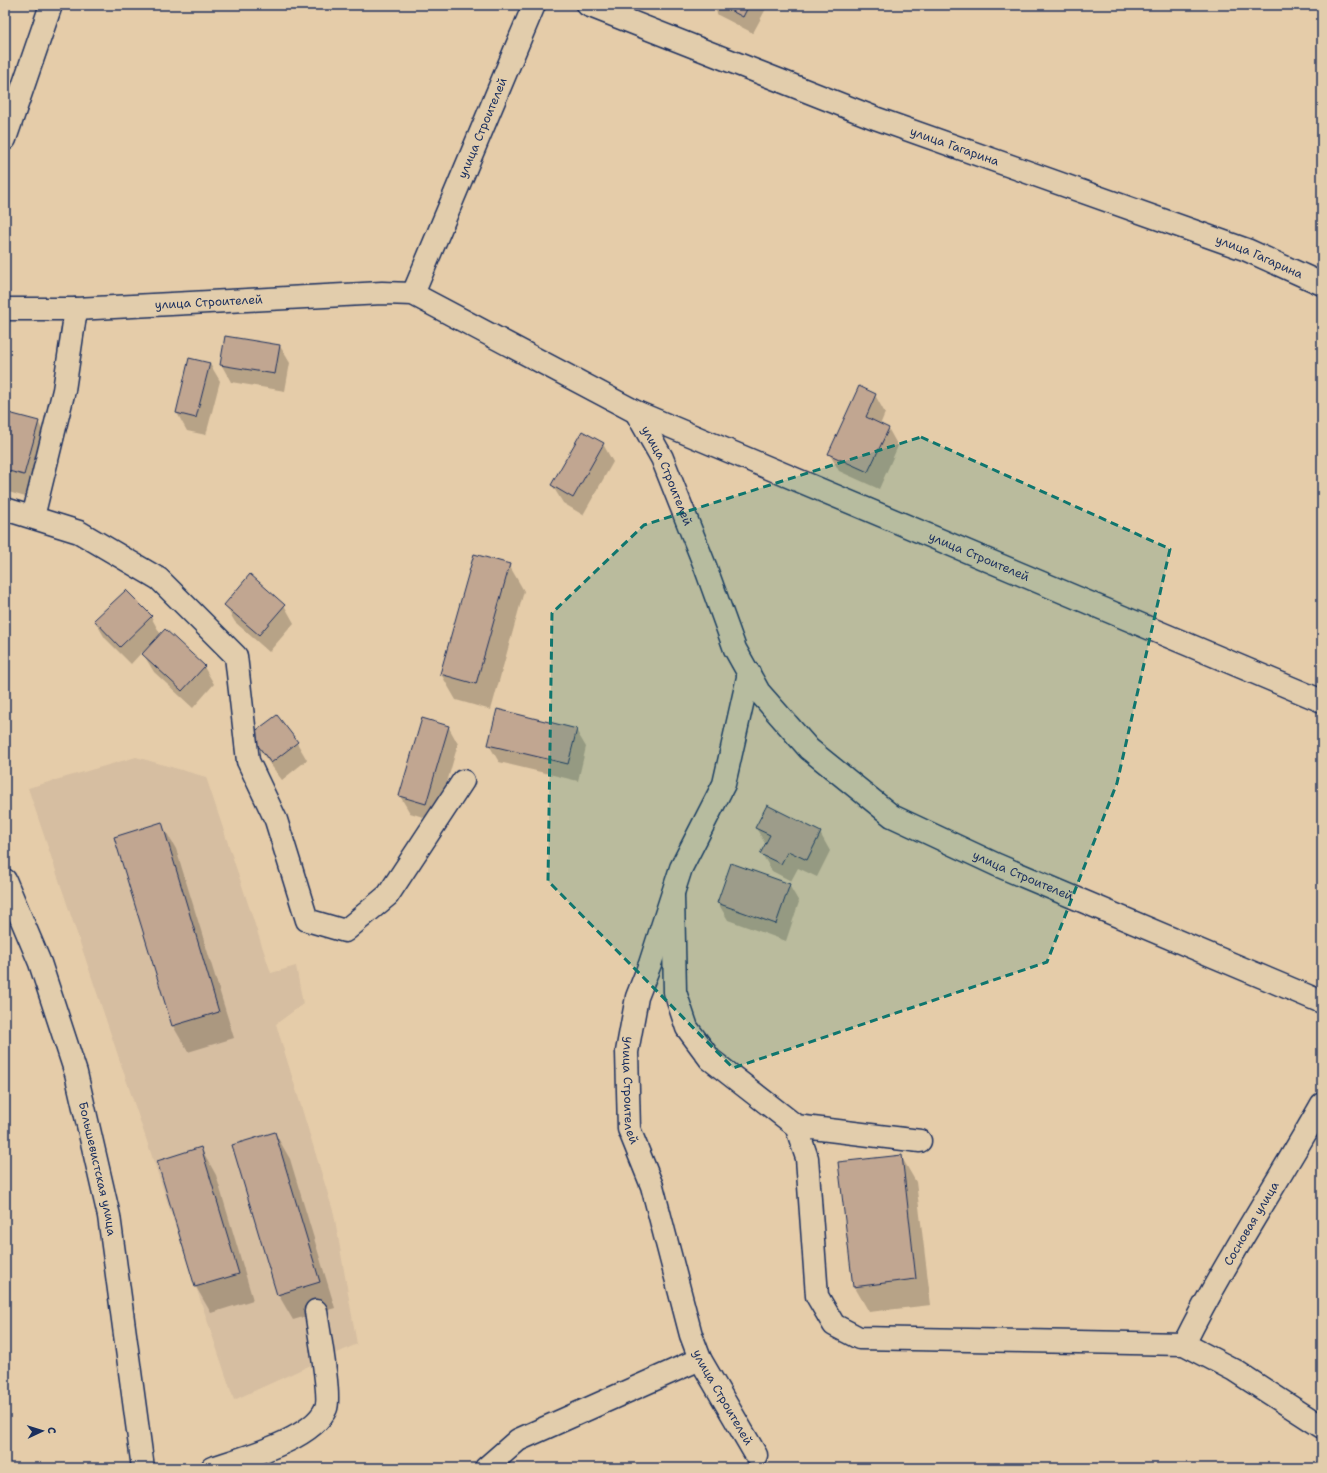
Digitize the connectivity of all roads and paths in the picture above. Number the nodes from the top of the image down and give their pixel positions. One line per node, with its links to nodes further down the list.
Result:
1 (51, 5): 4 (street)
2 (534, 5): 6 (street, улица Строителей)
3 (588, 5): 5 (street, улица Гагарина)
4 (5, 139)
5 (1322, 284)
6 (413, 294): 8 (street, улица Строителей); 9 (street, улица Строителей)
7 (5, 309): 8 (street, улица Строителей)
8 (76, 309): 11 (street)
9 (636, 412): 12 (street, улица Строителей); 13 (street, улица Строителей)
10 (5, 508): 11 (street)
11 (33, 517): 14 (street)
12 (749, 673): 16 (street, улица Строителей); 17 (street, улица Строителей)
13 (1322, 701)
14 (463, 781)
15 (5, 880): 26 (street, Большевистская улица)
16 (673, 896): 19 (street); 23 (street, улица Строителей)
17 (1322, 1002)
18 (1322, 1104): 22 (street, Сосновая улица)
19 (796, 1126): 20 (street); 22 (street)
20 (920, 1141)
21 (316, 1310): 27 (street)
22 (1184, 1344): 24 (street)
23 (700, 1359): 25 (street, улица Строителей); 28 (street)
24 (1322, 1427)
25 (756, 1455)
26 (144, 1468)
27 (212, 1468)
28 (486, 1468)

